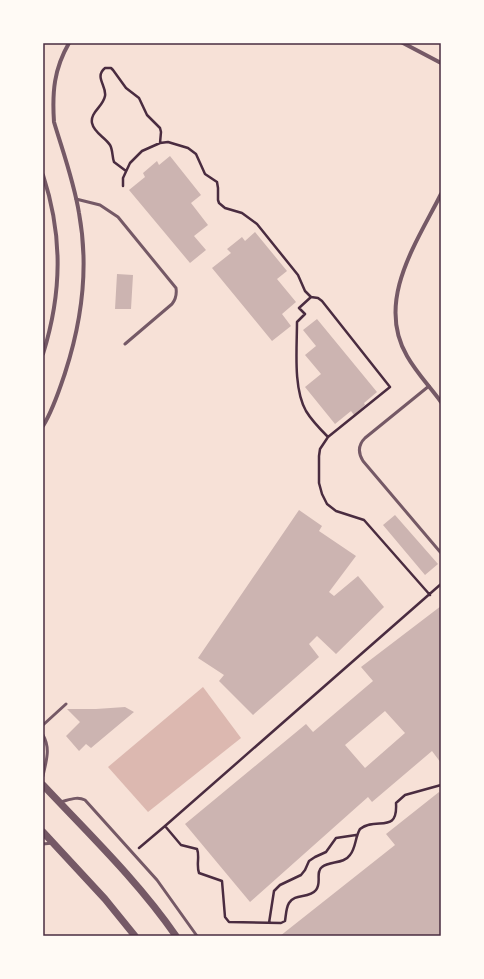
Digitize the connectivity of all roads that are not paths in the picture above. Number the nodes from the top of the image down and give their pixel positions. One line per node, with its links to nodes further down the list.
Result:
1 (69, 43): 6 (street)
2 (403, 43): 3 (street)
3 (441, 63)
4 (43, 175): 8 (street)
5 (441, 194): 9 (street)
6 (76, 199): 7 (lane); 11 (street)
7 (125, 344)
8 (43, 354)
9 (429, 386): 10 (street); 12 (lane)
10 (441, 402)
11 (43, 426)
12 (441, 553)
13 (66, 704): 14 (lane)
14 (43, 725)
15 (43, 735): 16 (lane)
16 (43, 776)
17 (43, 785): 18 (street)
18 (59, 802): 23 (street); 24 (lane)
19 (43, 832): 20 (street)
20 (53, 843): 21 (lane); 22 (street)
21 (43, 844)
22 (135, 936)
23 (176, 936)
24 (196, 936)

